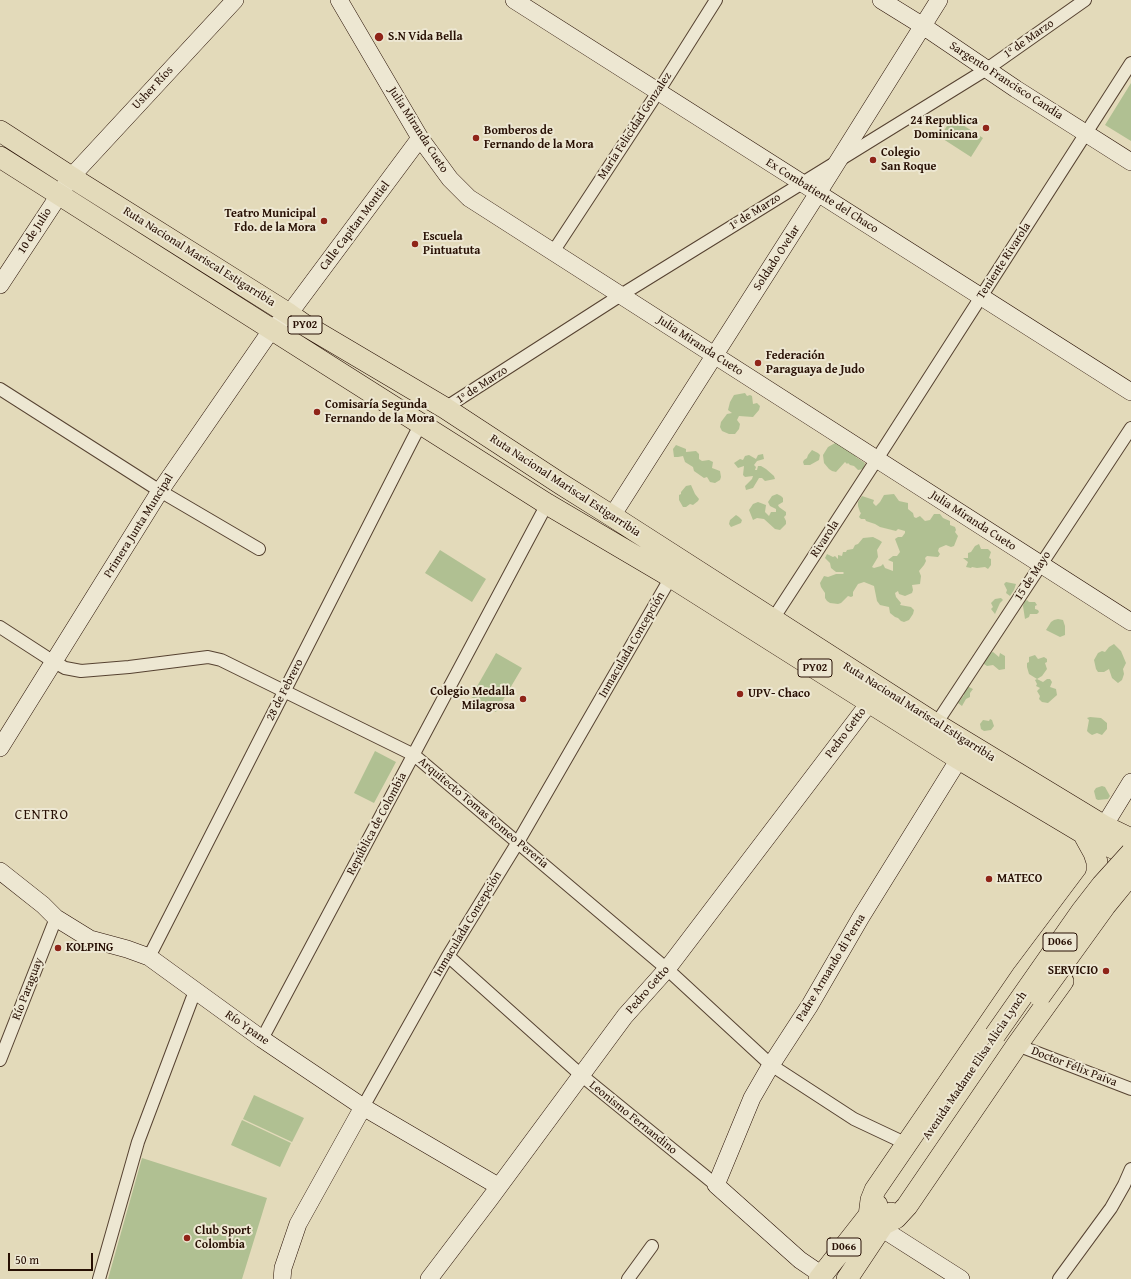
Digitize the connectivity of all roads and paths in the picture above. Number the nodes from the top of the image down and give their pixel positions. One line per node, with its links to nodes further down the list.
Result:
1 (235, 0): 19 (street, Usher Ríos)
2 (339, 0): 14 (street, Julia Miranda Cueto)
3 (514, 0): 11 (street, Ex Combatiente del Chaco)
4 (716, 0): 11 (street, Maria Felicidad Gonzalez)
5 (882, 0): 8 (street, Sargento Francisco Candia)
6 (940, 0): 8 (street, Soldado Ovelar)
7 (1084, 0): 10 (street, 1º de Marzo)
8 (923, 26): 10 (street, Sargento Francisco Candia); 16 (street, Soldado Ovelar)
9 (1131, 63): 13 (street, Teniente Rivarola)
10 (987, 69): 13 (street, Sargento Francisco Candia); 16 (street, 1º de Marzo)
11 (658, 92): 18 (street, Ex Combatiente del Chaco); 21 (street, Maria Felicidad Gonzalez)
12 (0, 131): 19 (highway, Ruta Nacional Mariscal Estigarribia / PY02)
13 (1086, 133): 17 (street, Sargento Francisco Candia); 24 (street, Teniente Rivarola)
14 (420, 138): 21 (street, Julia Miranda Cueto); 25 (street, Calle Capitan Montiel)
15 (0, 157): 19 (highway, Ruta Nacional Mariscal Estigarribia / PY02)
16 (838, 162): 18 (street, 1º de Marzo); 20 (street, Soldado Ovelar)
17 (1131, 162)
18 (802, 183): 20 (street, Ex Combatiente del Chaco); 23 (street, 1º de Marzo)
19 (65, 185): 22 (street, 10 de Julio); 25 (highway, Ruta Nacional Mariscal Estigarribia / PY02); 26 (highway, Ruta Nacional Mariscal Estigarribia / PY02)
20 (818, 193): 24 (street, Ex Combatiente del Chaco); 27 (street, Soldado Ovelar)
21 (553, 252): 23 (street, Julia Miranda Cueto)
22 (0, 285)
23 (621, 295): 27 (street, Julia Miranda Cueto); 30 (street, 1º de Marzo)
24 (981, 296): 29 (street, Ex Combatiente del Chaco); 33 (street, Teniente Rivarola)
25 (289, 314): 26 (street, Primera Junta Muncipal); 30 (highway, Ruta Nacional Mariscal Estigarribia / PY02)
26 (272, 329): 31 (highway, Ruta Nacional Mariscal Estigarribia / PY02); 34 (street, Primera Junta Muncipal)
27 (715, 355): 33 (street, Julia Miranda Cueto); 37 (street, Soldado Ovelar)
28 (0, 389): 34 (street)
29 (1131, 392)
30 (445, 408): 35 (highway, Ruta Nacional Mariscal Estigarribia / PY02)
31 (421, 423): 36 (highway, Ruta Nacional Mariscal Estigarribia / PY02); 46 (street, 28 de Febrero)
32 (1131, 428): 40 (street, 15 de Mayo)
33 (877, 459): 40 (street, Julia Miranda Cueto); 42 (street, Rivarola)
34 (160, 491): 39 (street); 45 (street, Primera Junta Muncipal)
35 (585, 500): 37 (highway, Ruta Nacional Mariscal Estigarribia / PY02); 38 (highway)
36 (547, 504): 38 (highway, Ruta Nacional Mariscal Estigarribia / PY02); 50 (street, República de Colombia)
37 (612, 516): 42 (highway, Ruta Nacional Mariscal Estigarribia / PY02)
38 (574, 519): 41 (highway, Ruta Nacional Mariscal Estigarribia / PY02)
39 (259, 549)
40 (1041, 564): 43 (street, Julia Miranda Cueto); 48 (street, 15 de Mayo)
41 (671, 577): 47 (highway, Ruta Nacional Mariscal Estigarribia / PY02); 57 (street, Inmaculada Concepción)
42 (772, 619): 48 (highway, Ruta Nacional Mariscal Estigarribia / PY02)
43 (1131, 622)
44 (0, 627): 45 (street, Arquitecto Tomas Romeo Pereria)
45 (54, 662): 46 (street, Arquitecto Tomas Romeo Pereria); 49 (street, Primera Junta Muncipal)
46 (284, 692): 50 (street, Arquitecto Tomas Romeo Pereria); 65 (street, 28 de Febrero)
47 (870, 702): 51 (highway, Ruta Nacional Mariscal Estigarribia / PY02); 66 (street, Pedro Getto)
48 (936, 724): 54 (highway, Ruta Nacional Mariscal Estigarribia / PY02)
49 (0, 748)
50 (414, 754): 57 (street, Arquitecto Tomas Romeo Pereria); 68 (street, República de Colombia)
51 (959, 759): 55 (highway, Ruta Nacional Mariscal Estigarribia / PY02); 71 (street, Padre Armando di Perna)
52 (1131, 782): 54 (street)
53 (1131, 823): 54 (highway)
54 (1106, 827): 56 (highway, Ruta Nacional Mariscal Estigarribia / PY02)
55 (1083, 833): 59 (highway, Ruta Nacional Mariscal Estigarribia / PY02); 75 (highway)
56 (1131, 839)
57 (518, 842): 64 (street, Inmaculada Concepción); 66 (street, Arquitecto Tomas Romeo Pereria)
58 (1131, 853): 69 (highway, Avenida Madame Elisa Alicia Lynch / D066, bridge)
59 (1131, 858)
60 (0, 871): 63 (street, Río Ypane)
61 (1131, 874): 69 (highway, Avenida Madame Elisa Alicia Lynch / D066, bridge)
62 (1131, 888): 69 (highway)
63 (56, 918): 65 (street, Río Ypane); 70 (street, Río Paraguay)
64 (448, 956): 72 (street, Leonismo Fernandino); 74 (street, Inmaculada Concepción)
65 (149, 957): 67 (street, Río Ypane)
66 (667, 969): 71 (street, Arquitecto Tomas Romeo Pereria); 72 (street, Pedro Getto)
67 (195, 991): 68 (street, Río Ypane); 82 (street)
68 (262, 1039): 74 (street, Río Ypane)
69 (1005, 1041): 73 (street, Doctor Félix Paiva); 79 (highway, Avenida Madame Elisa Alicia Lynch / D066)
70 (0, 1060)
71 (771, 1065): 75 (street, Arquitecto Tomas Romeo Pereria); 77 (street, Padre Armando di Perna)
72 (580, 1075): 77 (street, Leonismo Fernandino); 78 (street, Pedro Getto)
73 (1131, 1089)
74 (363, 1107): 78 (street, Río Ypane); 83 (street, Inmaculada Concepción)
75 (907, 1144): 79 (highway)
76 (1131, 1169): 88 (street)
77 (716, 1185): 81 (street, Leonismo Fernandino)
78 (498, 1186): 84 (street, Pedro Getto)
79 (878, 1222): 81 (highway, Avenida Madame Elisa Alicia Lynch / D066); 86 (highway, Avenida Madame Elisa Alicia Lynch / D066); 87 (street)
80 (652, 1246): 85 (street)
81 (821, 1277)
82 (99, 1279)
83 (282, 1279)
84 (429, 1279)
85 (628, 1279)
86 (847, 1279)
87 (961, 1279)
88 (1059, 1279)

